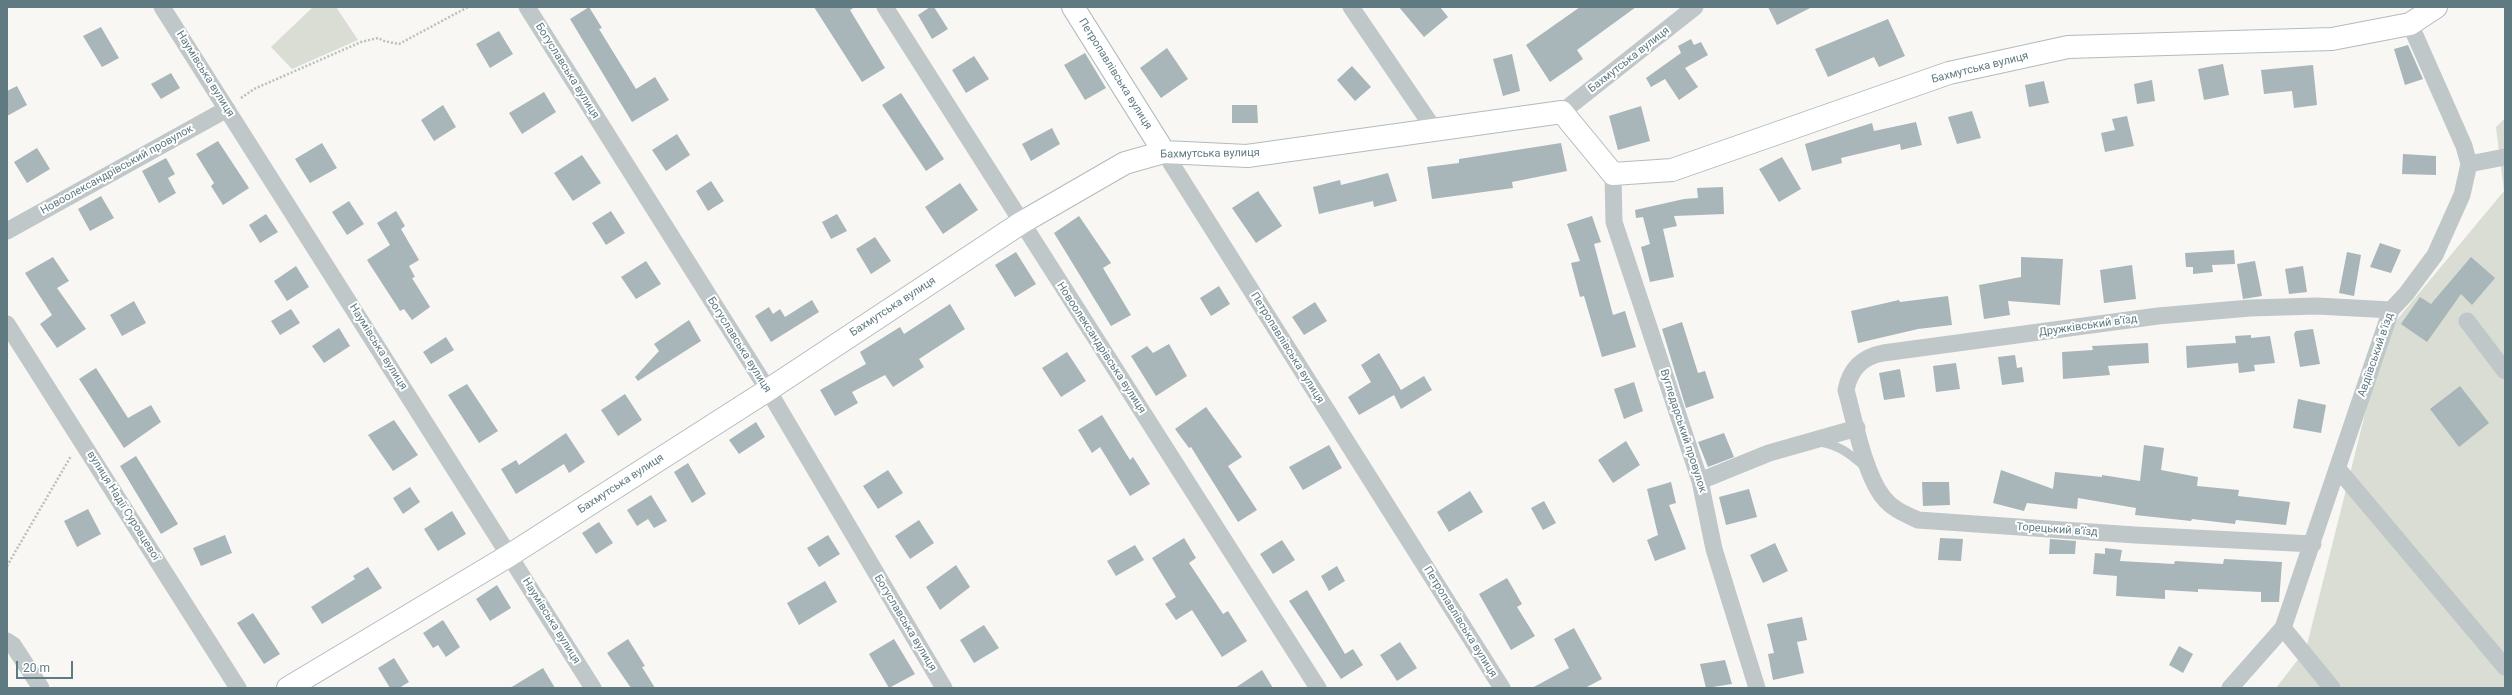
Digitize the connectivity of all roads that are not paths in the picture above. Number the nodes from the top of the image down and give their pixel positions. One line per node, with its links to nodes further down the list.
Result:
1 (162, 7): 9 (street, Наумівська вулиця)
2 (527, 7): 22 (street, Богуславська вулиця)
3 (885, 7): 16 (street, Новоолександрівська вулиця)
4 (1073, 7): 12 (street, Петропавлівська вулиця)
5 (1351, 7): 11 (street)
6 (1695, 7): 10 (street, Бахмутська вулиця)
7 (2436, 7): 8 (street, Бахмутська вулиця)
8 (2410, 24): 14 (street, Авдіївський в'їзд); 15 (street, Бахмутська вулиця)
9 (226, 108): 17 (street, Новоолександрівський провулок); 29 (street, Наумівська вулиця)
10 (1562, 112): 11 (street, Бахмутська вулиця); 15 (street)
11 (1434, 130): 12 (street, Бахмутська вулиця)
12 (1164, 152): 16 (street, Бахмутська вулиця); 39 (street, Петропавлівська вулиця)
13 (2505, 157): 14 (street)
14 (2469, 164): 18 (street, Авдіївський в'їзд)
15 (1612, 174): 27 (street, Вугледарський провулок)
16 (1021, 223): 22 (street, Бахмутська вулиця); 38 (street, Новоолександрівська вулиця)
17 (7, 231)
18 (2391, 310): 23 (street, Дружківський в’їзд); 25 (street, Авдіївський в'їзд)
19 (2467, 321): 21 (street)
20 (7, 324): 34 (street, вулиця Надії Суровцевої)
21 (2505, 371)
22 (768, 390): 29 (street, Бахмутська вулиця); 37 (street, Богуславська вулиця)
23 (1857, 428): 24 (street); 26 (street, Торецький в’їзд)
24 (1811, 441): 26 (lane); 27 (street)
25 (2338, 469): 28 (street, Авдіївський в'їзд); 32 (street)
26 (1870, 471): 28 (street, Торецький в’їзд)
27 (1700, 481): 40 (street, Вугледарський провулок)
28 (2313, 544): 30 (street, Авдіївський в'їзд)
29 (510, 555): 35 (street, Бахмутська вулиця); 36 (street, Наумівська вулиця)
30 (2283, 628): 41 (street, Авдіївський в'їзд); 42 (street)
31 (7, 642): 33 (street)
32 (2505, 667)
33 (40, 688)
34 (238, 688)
35 (288, 688)
36 (593, 688)
37 (944, 688)
38 (1318, 688)
39 (1502, 688)
40 (1757, 688)
41 (2230, 688)
42 (2332, 688)

